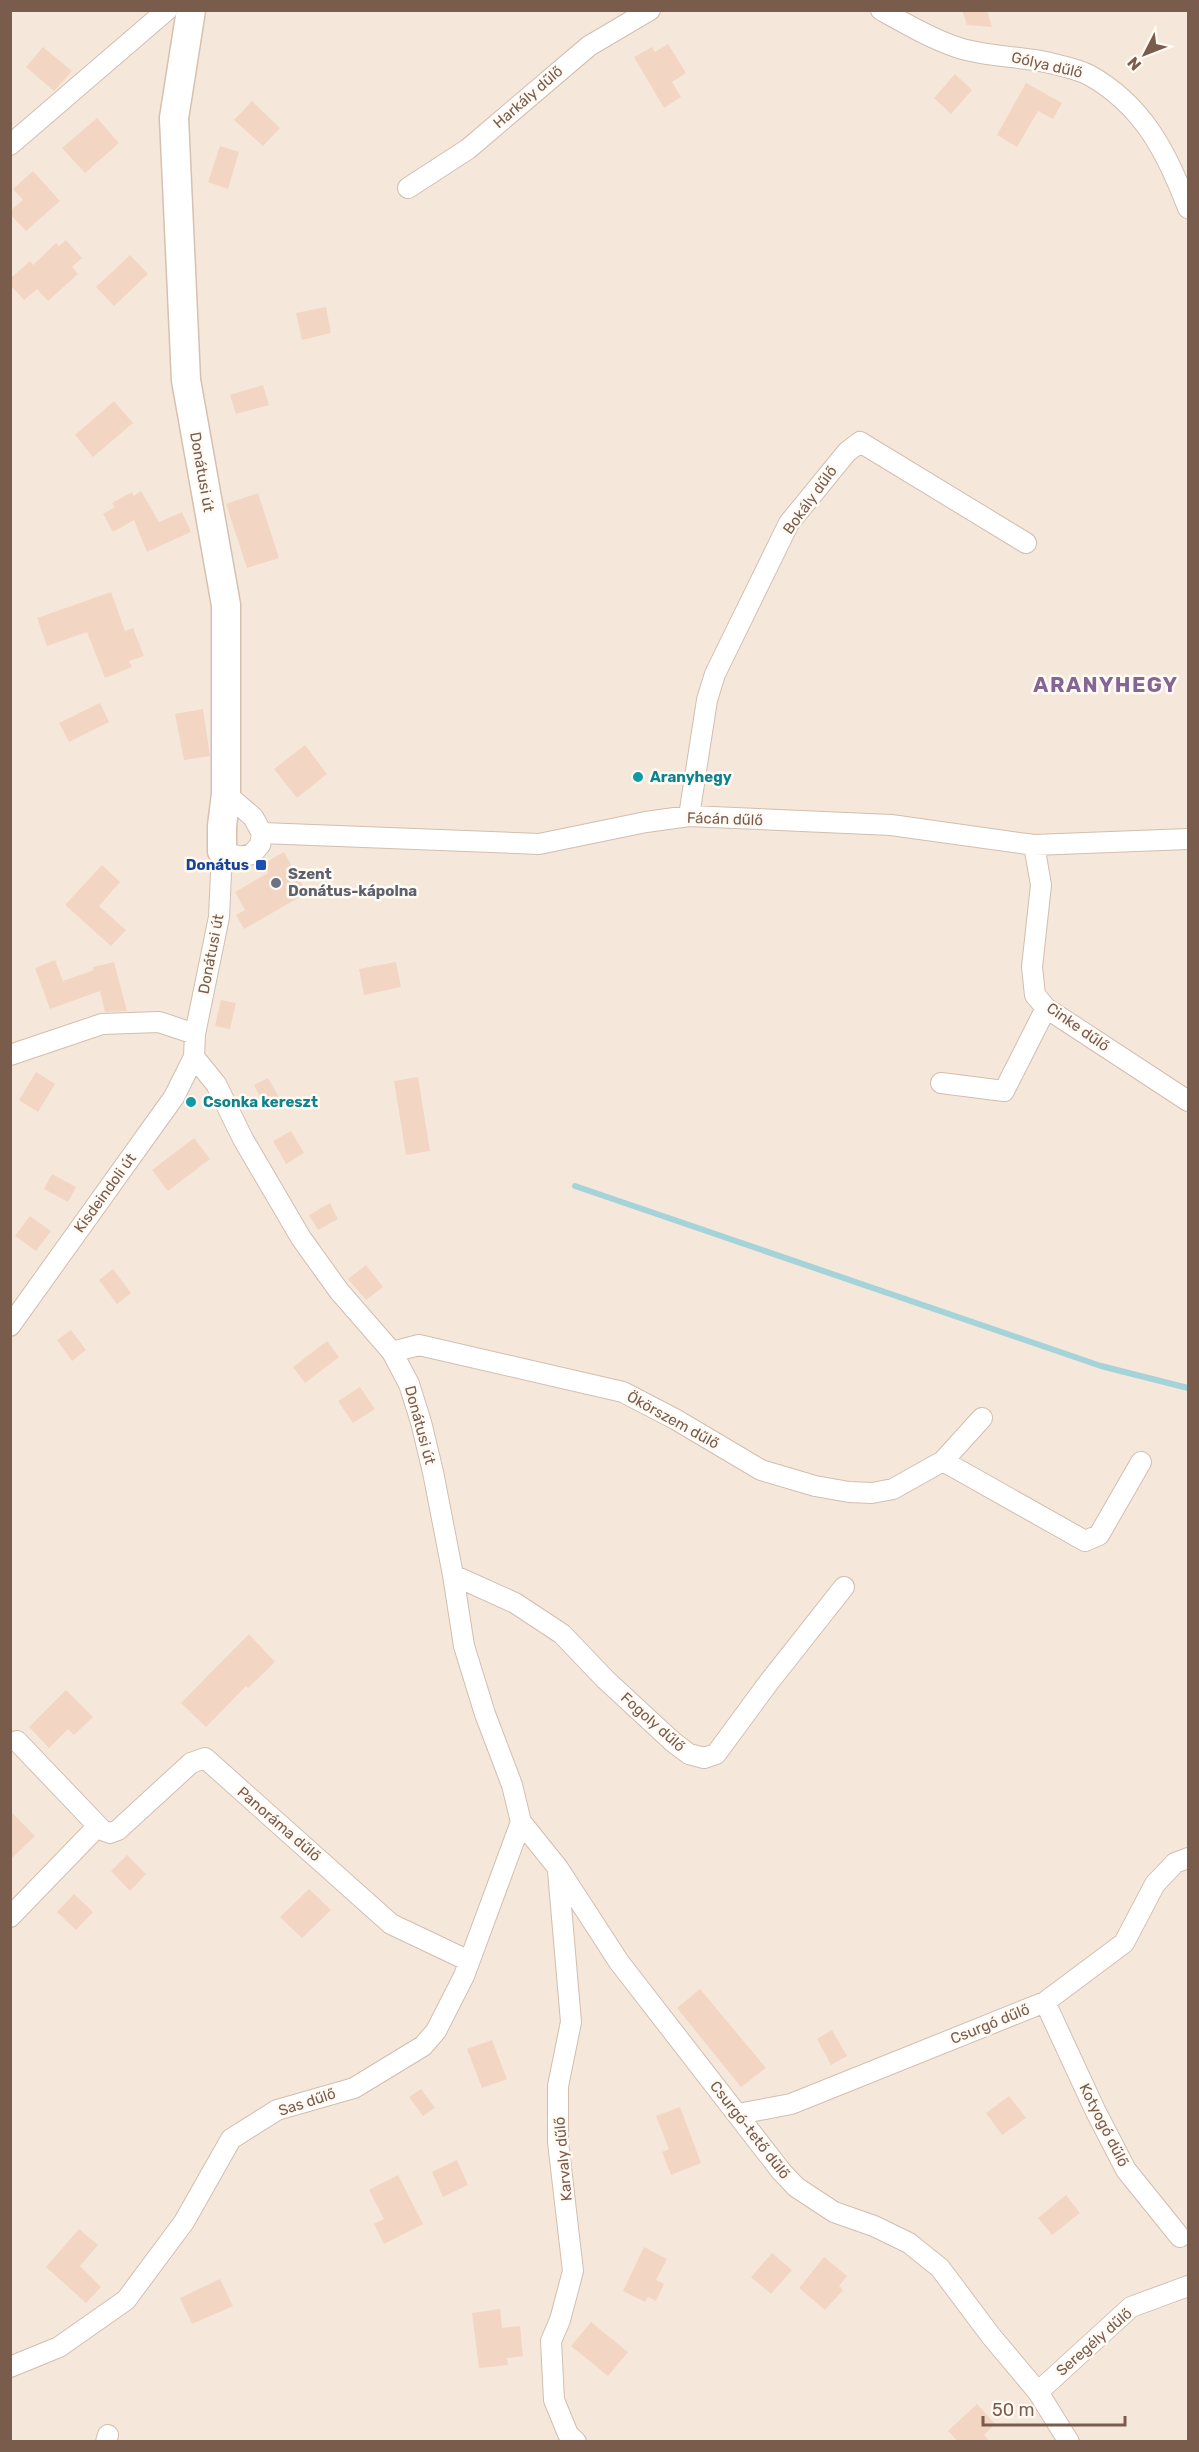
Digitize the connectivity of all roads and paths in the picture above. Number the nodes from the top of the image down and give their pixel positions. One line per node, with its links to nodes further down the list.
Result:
1 (167, 10): 5 (street)
2 (190, 10): 9 (street, Donátusi út)
3 (650, 10): 6 (street, Harkály dűlő)
4 (880, 10): 7 (street, Gólya dűlő)
5 (10, 145)
6 (408, 188)
7 (1188, 208)
8 (1026, 543): 10 (street, Bokály dűlő)
9 (226, 794): 11 (street); 14 (street, Donátusi út)
10 (689, 816): 11 (street, Fácán dűlő); 13 (street, Fácán dűlő)
11 (262, 833): 14 (street)
12 (1188, 839): 13 (street, Fácán dűlő)
13 (1034, 845): 15 (street, Cinke dűlő)
14 (222, 851): 16 (street, Donátusi út)
15 (1046, 1008): 19 (street); 20 (street, Cinke dűlő)
16 (195, 1034): 17 (street); 18 (street, Donátusi út)
17 (10, 1055)
18 (194, 1057): 21 (street, Kisdeindoli út); 22 (street, Donátusi út)
19 (941, 1083)
20 (1188, 1101)
21 (10, 1326)
22 (392, 1352): 24 (street, Ökörszem dűlő); 26 (street, Donátusi út)
23 (982, 1418): 24 (street, Ökörszem dűlő)
24 (943, 1461): 25 (street)
25 (1141, 1462)
26 (453, 1575): 27 (street, Fogoly dűlő); 29 (street, Donátusi út)
27 (844, 1587)
28 (17, 1741): 30 (street)
29 (521, 1822): 32 (street, Csurgó-tető dűlő); 34 (street, Sas dűlő)
30 (98, 1826): 33 (street); 34 (street, Panoráma dűlő)
31 (1188, 1858): 35 (street, Csurgó dűlő)
32 (558, 1868): 36 (street, Csurgó-tető dűlő); 41 (street, Karvaly dűlő)
33 (10, 1917)
34 (469, 1961): 39 (street, Sas dűlő)
35 (1045, 2002): 36 (street, Csurgó dűlő); 37 (street, Kotyogó dűlő)
36 (738, 2114): 40 (street, Csurgó-tető dűlő)
37 (1180, 2237)
38 (1188, 2286): 40 (street, Seregély dűlő)
39 (10, 2367)
40 (1038, 2392): 42 (street, Csurgó-tető dűlő)
41 (576, 2442)
42 (1070, 2442)

